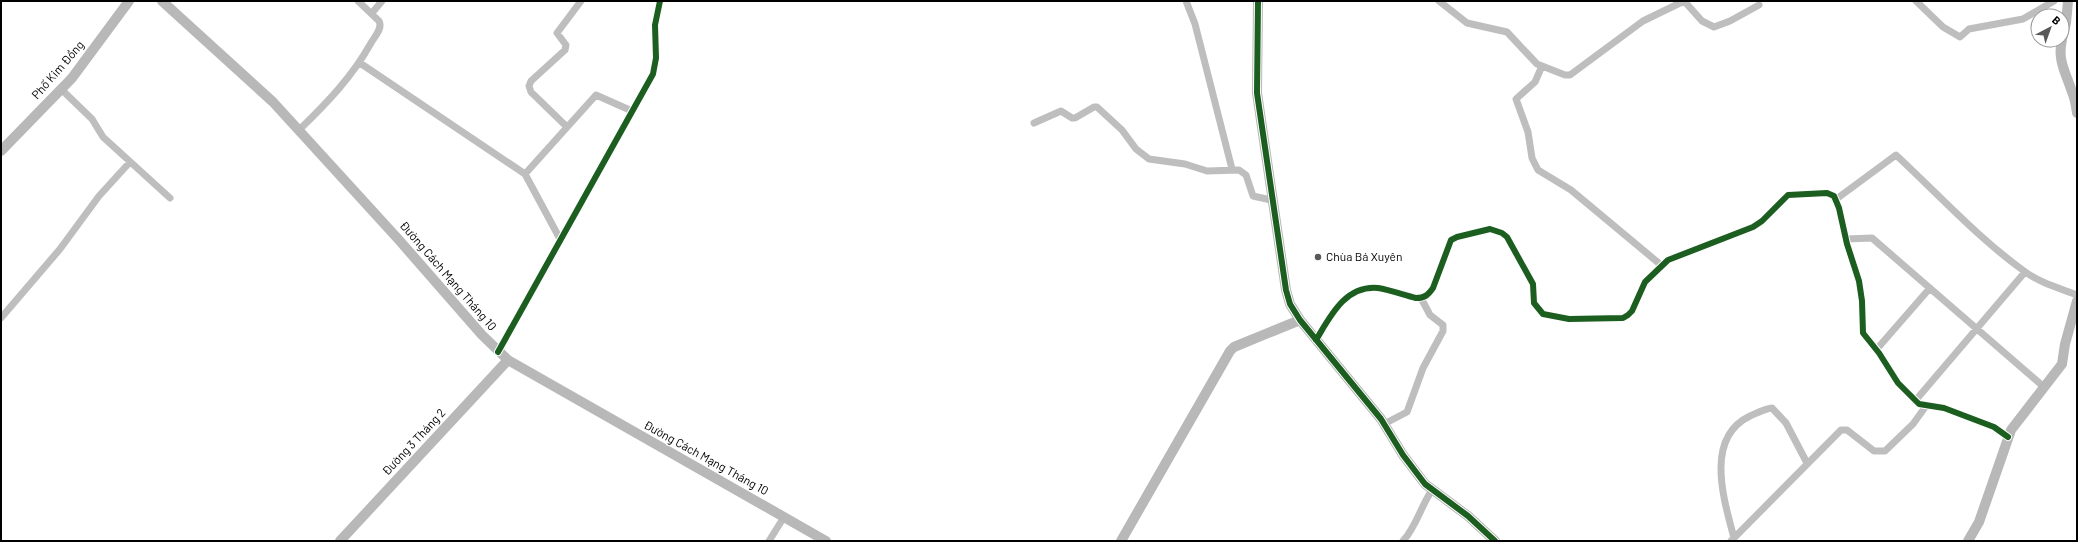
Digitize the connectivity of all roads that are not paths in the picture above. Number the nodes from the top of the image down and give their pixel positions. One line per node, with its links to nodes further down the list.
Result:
1 (129, 1): 17 (street, Phố Kim Đồng)
2 (162, 1): 22 (street, Đường Cách Mạng Tháng 10)
3 (358, 1): 13 (street)
4 (382, 1): 13 (street)
5 (581, 1): 21 (street)
6 (660, 1): 18 (street)
7 (1186, 1): 25 (street)
8 (1258, 1): 28 (street)
9 (1439, 1): 16 (street)
10 (1916, 1): 11 (street)
11 (2054, 1)
12 (1759, 5): 16 (street)
13 (372, 13): 15 (street)
14 (2059, 48): 19 (street)
15 (360, 63): 22 (street); 26 (street)
16 (1542, 66): 32 (street)
17 (61, 89): 23 (street, Phố Kim Đồng); 24 (street)
18 (632, 111): 21 (street); 30 (street)
19 (2077, 113)
20 (1034, 123): 25 (street)
21 (566, 126): 26 (street)
22 (299, 130): 43 (street, Đường Cách Mạng Tháng 10)
23 (1, 151)
24 (130, 162): 27 (street); 38 (street)
25 (1232, 169): 28 (street)
26 (525, 174): 30 (street)
27 (170, 198)
28 (1272, 200): 39 (street)
29 (1836, 200): 31 (street); 32 (street); 33 (street)
30 (560, 239): 43 (street)
31 (1846, 239): 34 (street); 42 (street)
32 (1661, 265): 36 (street)
33 (2025, 272): 35 (street); 40 (street)
34 (1930, 288): 40 (street); 42 (street)
35 (2077, 295)
36 (1422, 298): 41 (street); 48 (street)
37 (2077, 301): 45 (street)
38 (1, 318)
39 (1300, 320): 41 (street); 57 (street)
40 (1977, 329): 45 (street); 46 (street)
41 (1316, 340): 48 (street)
42 (1876, 350): 46 (street)
43 (498, 352): 44 (street, Đường Cách Mạng Tháng 10)
44 (508, 360): 52 (street, Đường Cách Mạng Tháng 10); 54 (street, Đường 3 Tháng 2)
45 (2044, 388): 49 (street)
46 (1915, 401): 47 (street)
47 (1926, 406): 49 (street); 50 (street)
48 (1384, 424): 51 (street)
49 (2008, 437): 60 (street)
50 (1807, 463): 53 (street); 53 (street)
51 (1432, 490): 58 (street); 59 (street)
52 (784, 517): 55 (street); 56 (street, Đường Cách Mạng Tháng 10)
53 (1732, 540)
54 (340, 541)
55 (769, 541)
56 (826, 541)
57 (1121, 541)
58 (1403, 541)
59 (1495, 541)
60 (1968, 541)

